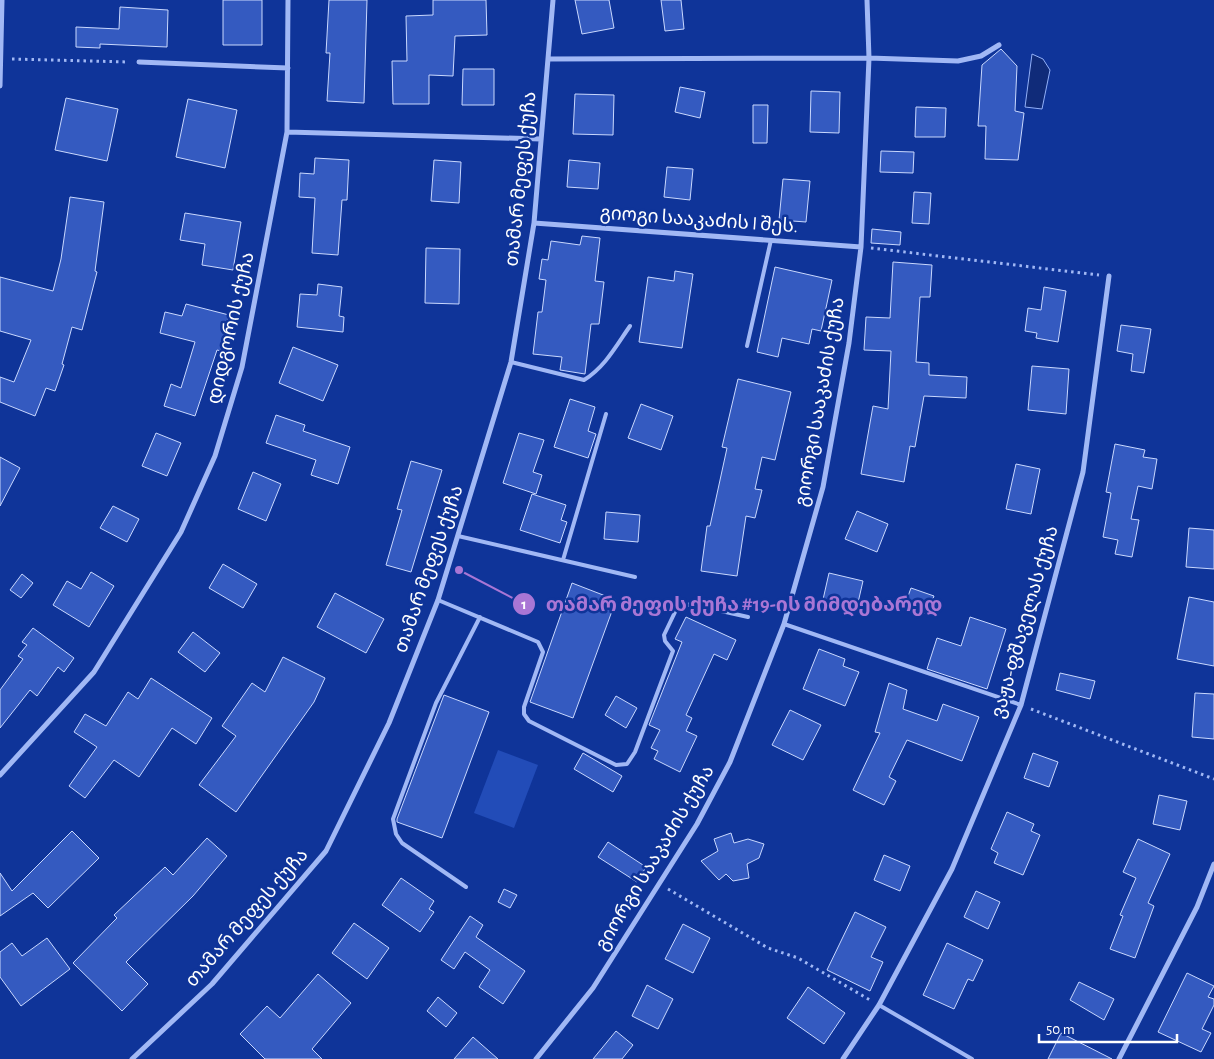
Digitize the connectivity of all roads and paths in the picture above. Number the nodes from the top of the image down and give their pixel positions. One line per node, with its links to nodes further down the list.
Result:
1 (2, 0): 6 (street)
2 (288, 0): 10 (street, დიდგორის ქუჩა)
3 (553, 0): 8 (street, თამარ მეფეს ქუჩა)
4 (867, 0): 7 (street, გიორგი სააკაძის ქუჩა)
5 (999, 45): 7 (street)
6 (1, 58): 9 (path); 11 (street)
7 (869, 58): 8 (street); 16 (street, გიორგი სააკაძის ქუჩა)
8 (549, 59): 13 (street, თამარ მეფეს ქუჩა)
9 (139, 62): 10 (street)
10 (288, 68): 12 (street, დიდგორის ქუჩა)
11 (0, 86)
12 (287, 132): 13 (street); 30 (street, დიდგორის ქუჩა)
13 (541, 139): 14 (street, თამარ მეფეს ქუჩა)
14 (534, 223): 15 (street, გიოგი სააკაძის I შეს.); 20 (street, თამარ მეფეს ქუჩა)
15 (771, 240): 16 (street, გიოგი სააკაძის I შეს.); 19 (lane)
16 (861, 247): 17 (path); 28 (street, გიორგი სააკაძის ქუჩა)
17 (1109, 276): 29 (street, ვაჟა-ფშაველას ქუჩა)
18 (630, 326): 20 (lane)
19 (747, 346)
20 (511, 362): 22 (street, თამარ მეფეს ქუჩა)
21 (606, 414): 23 (lane)
22 (458, 536): 23 (lane); 25 (street, თამარ მეფეს ქუჩა)
23 (563, 560): 24 (lane)
24 (635, 577)
25 (438, 600): 26 (lane); 36 (street, თამარ მეფეს ქუჩა)
26 (480, 617): 27 (lane); 34 (lane)
27 (748, 617)
28 (784, 624): 29 (lane); 33 (street, გიორგი სააკაძის ქუჩა)
29 (1021, 706): 31 (path); 35 (street, ვაჟა-ფშაველას ქუჩა)
30 (0, 775)
31 (1214, 779)
32 (1214, 864): 40 (street)
33 (661, 885): 35 (path); 37 (street, გიორგი სააკაძის ქუჩა)
34 (466, 887)
35 (879, 1005): 38 (street, ვაჟა-ფშაველას ქუჩა); 39 (lane)
36 (132, 1059)
37 (536, 1059)
38 (843, 1059)
39 (972, 1059)
40 (1119, 1059)

